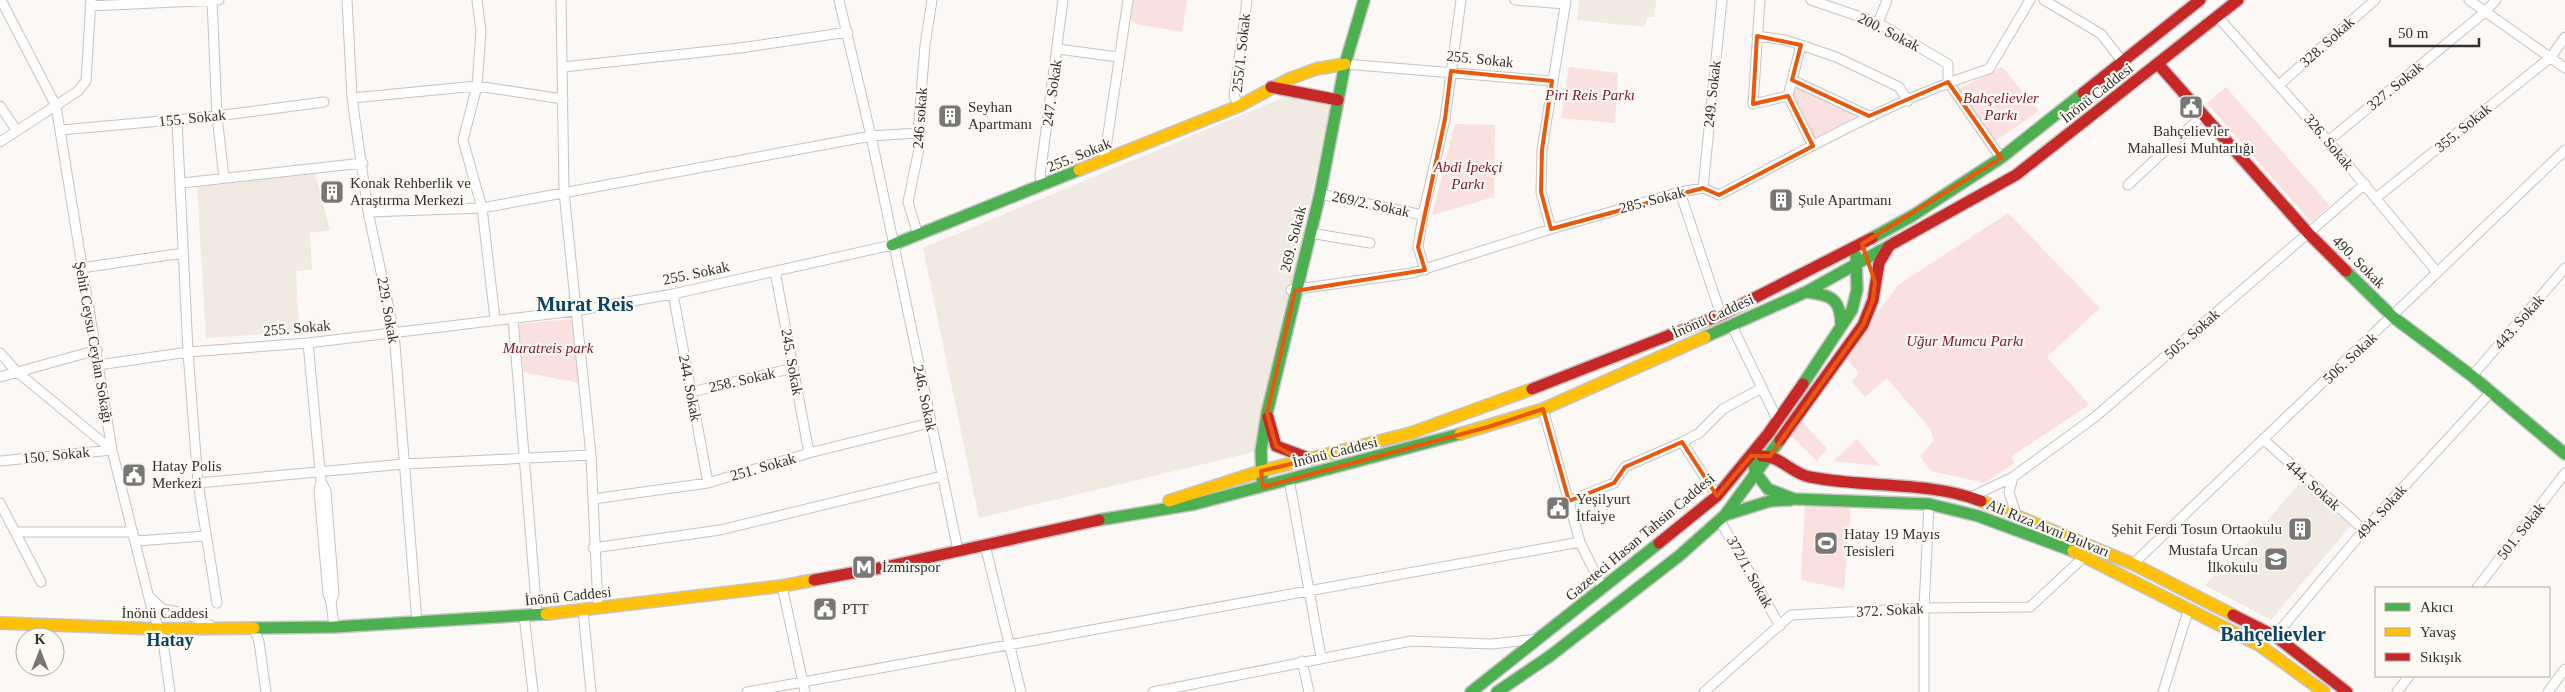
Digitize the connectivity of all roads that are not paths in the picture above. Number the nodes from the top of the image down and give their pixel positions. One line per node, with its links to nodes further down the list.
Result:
1 (1, 0): 56 (street, Şehit Ceysu Ceylan Sokağı)
2 (214, 0): 26 (street); 59 (street)
3 (346, 0): 50 (street, 229. Sokak)
4 (477, 0): 47 (street)
5 (561, 0): 40 (street)
6 (839, 0): 30 (street, 246. Sokak)
7 (932, 0): 64 (street, 246 sokak)
8 (1063, 0): 34 (street, 247. Sokak)
9 (1128, 0): 35 (street)
10 (1246, 0): 57 (street, 255/1. Sokak)
11 (1364, 0): 38 (main road, 269. Sokak)
12 (1461, 0): 42 (street)
13 (1515, 0): 25 (street)
14 (1722, 0): 78 (street, 249. Sokak)
15 (1760, 0): 31 (street)
16 (1811, 0): 29 (street, 200. Sokak)
17 (1887, 0): 29 (street)
18 (2030, 0): 45 (street, 285. Sokak)
19 (2044, 0): 37 (street)
20 (2200, 0): 37 (main road, İnönü Caddesi)
21 (2238, 0): 28 (main road, İnönü Caddesi)
22 (2375, 0): 46 (street, 328. Sokak)
23 (2469, 0): 27 (street)
24 (2496, 0): 27 (street, 327. Sokak)
25 (1566, 2): 44 (street)
26 (91, 3): 56 (street)
27 (2486, 12): 36 (street); 66 (street, 327. Sokak)
28 (2218, 17): 39 (main road, İnönü Caddesi); 46 (street, 326. Sokak)
29 (1878, 23): 45 (street, 200. Sokak)
30 (848, 32): 40 (street); 65 (street, 246. Sokak)
31 (1757, 36): 33 (street); 49 (street)
32 (2565, 37): 36 (street, 355. Sokak)
33 (1802, 45): 43 (street); 53 (street)
34 (1058, 49): 35 (street); 77 (street, 247. Sokak)
35 (1118, 58): 71 (street)
36 (2551, 58): 41 (street); 82 (street, 355. Sokak)
37 (2122, 61): 70 (main road, İnönü Caddesi)
38 (1345, 64): 42 (street, 255. Sokak); 48 (main road, 255. Sokak); 52 (main road, 269. Sokak)
39 (2158, 64): 58 (main road, 490. Sokak); 92 (main road, İnönü Caddesi)
40 (563, 67): 51 (street)
41 (2565, 68)
42 (1451, 71): 44 (street, 255. Sokak); 85 (street)
43 (1792, 80): 49 (street); 60 (street)
44 (1552, 81): 86 (street)
45 (1948, 82): 53 (street, 285. Sokak); 70 (street)
46 (2280, 84): 66 (street, 326. Sokak)
47 (477, 86): 50 (street); 51 (street); 83 (street)
48 (1268, 86): 52 (main road); 57 (main road, 255. Sokak)
49 (1788, 96): 68 (street)
50 (352, 98): 72 (street, 229. Sokak)
51 (563, 99): 79 (street)
52 (1338, 100): 81 (main road, 269. Sokak)
53 (1908, 101): 60 (street, 285. Sokak)
54 (324, 102): 59 (street, 155. Sokak)
55 (0, 106): 63 (street)
56 (56, 106): 62 (street, Şehit Ceysu Ceylan Sokağı); 63 (street)
57 (1239, 106): 71 (main road, 255. Sokak)
58 (2204, 114): 76 (street); 89 (main road, 490. Sokak)
59 (217, 116): 61 (street, 155. Sokak); 73 (street)
60 (1869, 116): 68 (street, 285. Sokak)
61 (177, 120): 62 (street, 155. Sokak); 74 (street)
62 (61, 130): 97 (street, Şehit Ceysu Ceylan Sokağı)
63 (17, 131): 67 (street)
64 (918, 133): 65 (street); 88 (street, 246 sokak)
65 (871, 136): 79 (street); 91 (street, 246. Sokak)
66 (2328, 141): 75 (street, 326. Sokak)
67 (0, 142)
68 (1813, 146): 78 (street, 285. Sokak)
69 (2565, 150): 101 (street, 506. Sokak)
70 (2001, 158): 93 (main road, İnönü Caddesi)
71 (1104, 161): 77 (main road, 255. Sokak)
72 (363, 163): 73 (street); 84 (street, 229. Sokak)
73 (224, 178): 74 (street)
74 (182, 183): 94 (street)
75 (2365, 184): 82 (street, 326. Sokak); 89 (street, 505. Sokak)
76 (2128, 185)
77 (1043, 186): 88 (main road, 255. Sokak)
78 (1703, 188): 80 (street, 285. Sokak)
79 (564, 192): 83 (street); 106 (street)
80 (1680, 192): 86 (street, 285. Sokak); 107 (street)
81 (1320, 194): 85 (street, 269/2. Sokak); 87 (main road, 269. Sokak)
82 (2376, 198): 101 (street, 326. Sokak)
83 (482, 208): 84 (street); 109 (street)
84 (368, 212): 113 (street, 229. Sokak)
85 (1423, 215): 99 (street)
86 (1551, 229): 99 (street, 285. Sokak)
87 (1310, 233): 90 (street); 103 (main road, 269. Sokak)
88 (918, 234): 91 (main road, 255. Sokak)
89 (2309, 234): 108 (main road, 490. Sokak); 149 (street, 505. Sokak)
90 (1370, 243)
91 (892, 245): 100 (street, 255. Sokak); 129 (street, 246. Sokak)
92 (1890, 246): 95 (main road, İnönü Caddesi); 102 (main road)
93 (1857, 247): 95 (main road); 96 (main road, Gazeteci Hasan Tahsin Caddesi); 107 (main road, İnönü Caddesi)
94 (183, 253): 97 (street); 116 (street)
95 (1868, 259): 96 (main road, İnönü Caddesi); 102 (main road)
96 (1855, 266): 104 (main road, İnönü Caddesi); 112 (main road, Gazeteci Hasan Tahsin Caddesi)
97 (81, 268): 115 (street, Şehit Ceysu Ceylan Sokağı)
98 (2565, 268): 121 (street, 443. Sokak)
99 (1425, 270): 103 (street, 285. Sokak)
100 (775, 271): 105 (street, 255. Sokak); 119 (street, 245. Sokak)
101 (2437, 272): 108 (street, 506. Sokak)
102 (1874, 282): 131 (main road)
103 (1293, 291): 127 (main road, 269. Sokak)
104 (1806, 292): 111 (main road, İnönü Caddesi); 112 (main road)
105 (673, 294): 106 (street, 255. Sokak); 124 (street, 244. Sokak)
106 (575, 311): 110 (street, 255. Sokak); 136 (street)
107 (1721, 314): 140 (main road, İnönü Caddesi)
108 (2393, 317): 121 (main road, 490. Sokak); 130 (street, 506. Sokak)
109 (495, 319): 110 (street, 255. Sokak); 113 (street, 255. Sokak)
110 (513, 319): 139 (street)
111 (1731, 324): 123 (street); 126 (main road, İnönü Caddesi)
112 (1841, 329): 128 (main road, Gazeteci Hasan Tahsin Caddesi)
113 (394, 332): 114 (street, 255. Sokak); 143 (street, 229. Sokak)
114 (308, 343): 116 (street, 255. Sokak); 144 (street)
115 (97, 350): 118 (street, Şehit Ceysu Ceylan Sokağı); 120 (street)
116 (188, 352): 118 (street, 255. Sokak); 152 (street)
117 (0, 354): 120 (street)
118 (98, 365): 133 (street, Şehit Ceysu Ceylan Sokağı)
119 (794, 368): 124 (street, 258. Sokak); 134 (street, 245. Sokak)
120 (16, 371): 122 (street); 133 (street)
121 (2472, 376): 125 (main road, 490. Sokak)
122 (0, 377)
123 (1760, 389): 128 (street); 132 (street)
124 (691, 392): 151 (street, 244. Sokak)
125 (2491, 392): 135 (main road, 490. Sokak); 164 (street, 494. Sokak)
126 (1543, 409): 150 (main road, İnönü Caddesi); 158 (street)
127 (1267, 413): 140 (main road); 145 (main road, 269. Sokak)
128 (1778, 421): 137 (main road, Gazeteci Hasan Tahsin Caddesi)
129 (930, 423): 134 (street, 251. Sokak); 148 (street, 246. Sokak)
130 (2263, 439): 164 (street, 444. Sokak); 174 (street, 506. Sokak)
131 (1781, 440): 138 (main road); 142 (main road)
132 (1682, 442): 154 (street); 158 (street)
133 (112, 450): 141 (street, 150. Sokak); 166 (street, Şehit Ceysu Ceylan Sokağı)
134 (808, 454): 151 (street, 251. Sokak)
135 (2565, 454)
136 (591, 455): 139 (street); 156 (street)
137 (1751, 456): 138 (main road); 146 (main road, Ali Rıza Avni Bulvarı); 154 (main road, Gazeteci Hasan Tahsin Caddesi)
138 (1770, 456): 142 (main road, Ali Rıza Avni Bulvarı); 146 (main road)
139 (525, 459): 143 (street); 186 (street)
140 (1311, 459): 145 (main road, İnönü Caddesi)
141 (0, 460)
142 (1782, 461): 155 (main road, Ali Rıza Avni Bulvarı)
143 (404, 464): 144 (street); 189 (street, 229. Sokak)
144 (320, 471): 152 (street); 191 (street)
145 (1261, 471): 153 (main road, 269. Sokak); 161 (main road, İnönü Caddesi)
146 (1756, 473): 157 (main road, Ali Rıza Avni Bulvarı); 163 (main road)
147 (2565, 473): 177 (street, 501. Sokak)
148 (942, 476): 171 (street); 172 (street, 246. Sokak)
149 (2013, 477): 155 (street, 505. Sokak); 162 (street)
150 (1289, 479): 153 (main road, İnönü Caddesi); 178 (street)
151 (708, 482): 156 (street, 251. Sokak)
152 (198, 484): 167 (street)
153 (1264, 487): 161 (main road, İnönü Caddesi)
154 (1718, 496): 179 (main road, Gazeteci Hasan Tahsin Caddesi)
155 (1971, 497): 162 (main road, Ali Rıza Avni Bulvarı)
156 (592, 499): 171 (street)
157 (1794, 499): 160 (main road, Ali Rıza Avni Bulvarı); 163 (main road)
158 (1568, 501): 169 (street)
159 (0, 503): 165 (street)
160 (1929, 504): 173 (main road, Ali Rıza Avni Bulvarı); 183 (street)
161 (1131, 513): 170 (main road, İnönü Caddesi)
162 (2016, 514): 174 (main road, Ali Rıza Avni Bulvarı)
163 (1722, 517): 190 (street, 372/1. Sokak); 203 (main road)
164 (2364, 530): 195 (street, 494. Sokak)
165 (15, 532): 166 (street); 175 (street)
166 (133, 532): 168 (street, Şehit Ceysu Ceylan Sokağı)
167 (206, 536): 168 (street); 181 (street)
168 (136, 541): 180 (street, Şehit Ceysu Ceylan Sokağı)
169 (1580, 542): 178 (street); 179 (street)
170 (985, 545): 172 (main road, İnönü Caddesi); 197 (street)
171 (594, 548): 182 (street)
172 (958, 550): 176 (main road, İnönü Caddesi)
173 (2085, 556): 183 (street, 372. Sokak); 184 (main road, Ali Rıza Avni Bulvarı)
174 (2133, 564): 195 (main road, Ali Rıza Avni Bulvarı)
175 (41, 582)
176 (782, 586): 182 (main road, İnönü Caddesi); 202 (street)
177 (2477, 587)
178 (1309, 589): 197 (street); 198 (street)
179 (1603, 589): 196 (main road, Gazeteci Hasan Tahsin Caddesi)
180 (149, 596): 192 (street); 194 (street, Şehit Ceysu Ceylan Sokağı)
181 (217, 603)
182 (598, 608): 185 (main road, İnönü Caddesi)
183 (1924, 608): 190 (street, 372. Sokak); 214 (street)
184 (2189, 608): 215 (street); 216 (main road, Ali Rıza Avni Bulvarı)
185 (583, 610): 186 (main road, İnönü Caddesi); 207 (street)
186 (537, 614): 187 (main road, İnönü Caddesi)
187 (524, 616): 189 (main road, İnönü Caddesi); 206 (street)
188 (0, 623): 194 (main road, İnönü Caddesi)
189 (417, 623): 191 (main road, İnönü Caddesi)
190 (1780, 626): 213 (street, 372. Sokak)
191 (334, 627): 193 (main road, İnönü Caddesi)
192 (216, 628): 193 (main road, İnönü Caddesi); 194 (main road, İnönü Caddesi)
193 (254, 628): 205 (street)
194 (160, 629): 204 (street, Şehit Ceysu Ceylan Sokağı)
195 (2275, 636): 217 (main road, Ali Rıza Avni Bulvarı)
196 (1537, 639): 198 (street); 212 (main road, Gazeteci Hasan Tahsin Caddesi)
197 (1010, 643): 202 (street); 209 (street)
198 (1321, 657): 199 (street)
199 (1302, 661): 210 (street); 211 (street)
200 (2565, 669): 219 (street)
201 (2408, 677): 218 (street)
202 (804, 687): 208 (street)
203 (1503, 690)
204 (170, 692)
205 (266, 692)
206 (533, 692)
207 (591, 692)
208 (747, 692)
209 (1021, 692)
210 (1153, 692)
211 (1309, 692)
212 (1471, 692)
213 (1704, 692)
214 (1924, 692)
215 (2163, 692)
216 (2324, 692)
217 (2347, 692)
218 (2397, 692)
219 (2548, 692)

